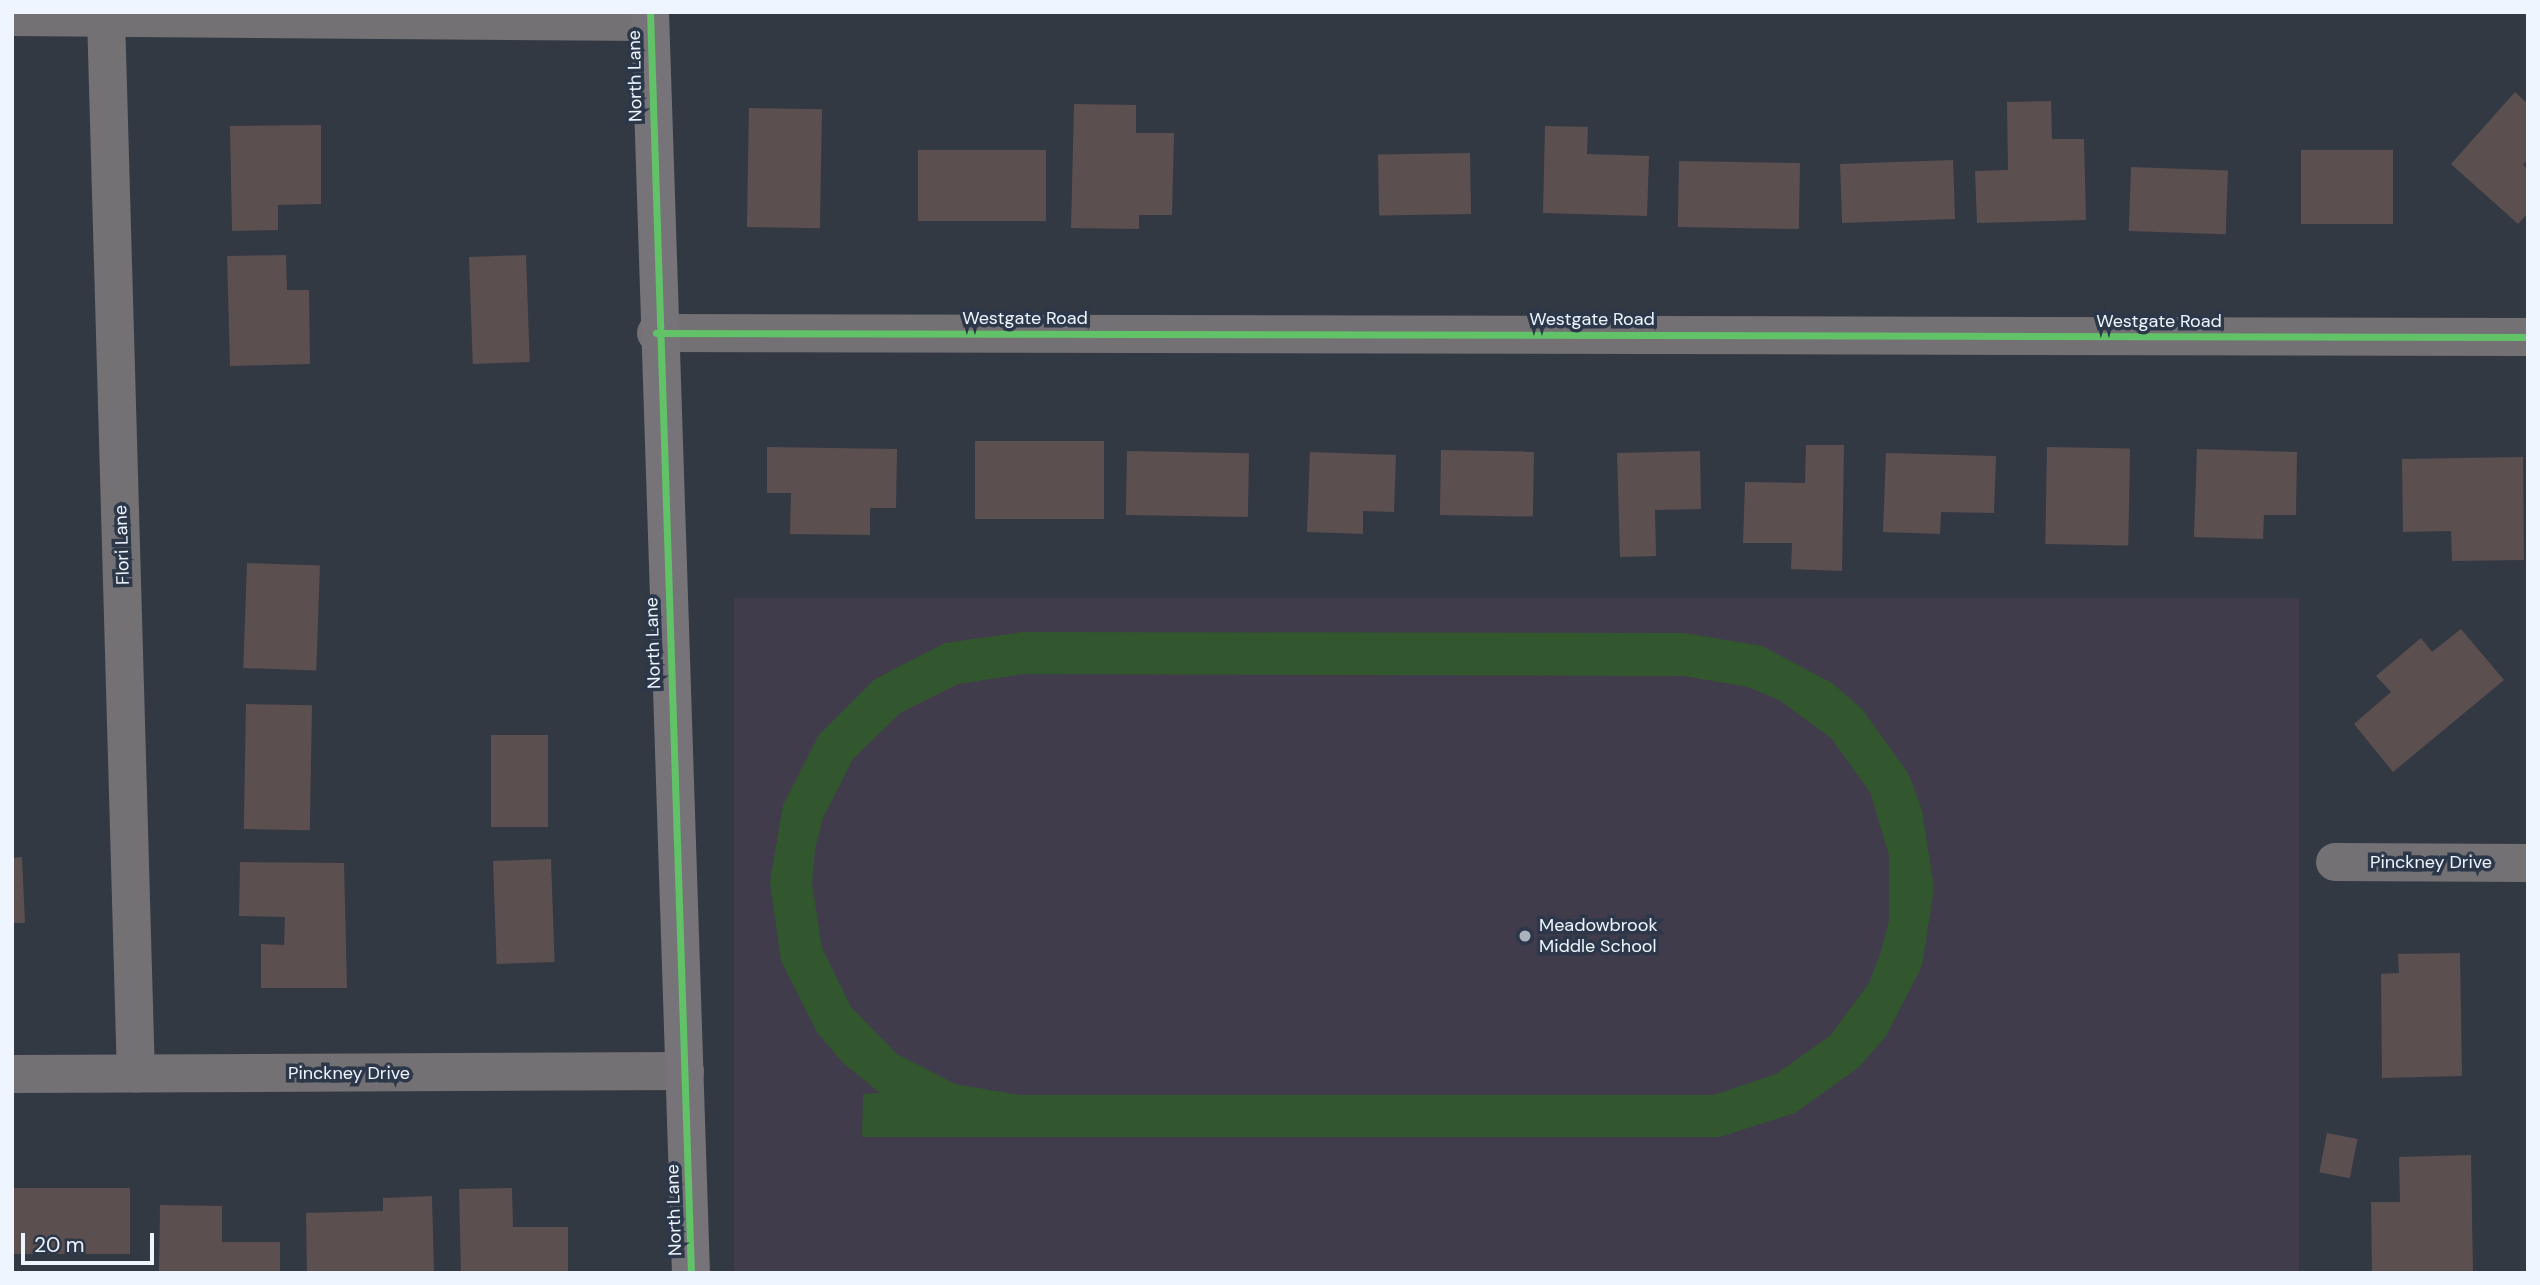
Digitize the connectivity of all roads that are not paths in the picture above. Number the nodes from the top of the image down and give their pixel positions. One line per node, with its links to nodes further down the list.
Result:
1 (106, 16): 2 (street); 3 (street); 10 (street, Flori Lane)
2 (12, 17)
3 (650, 17): 4 (street, North Lane)
4 (656, 333): 5 (street, Westgate Road); 8 (street, North Lane)
5 (2528, 337)
6 (2335, 862): 7 (street, Pinckney Drive)
7 (2528, 863)
8 (685, 1071): 10 (street, Pinckney Drive); 11 (street, North Lane)
9 (12, 1074): 10 (street, Pinckney Drive)
10 (136, 1074)
11 (691, 1273)

